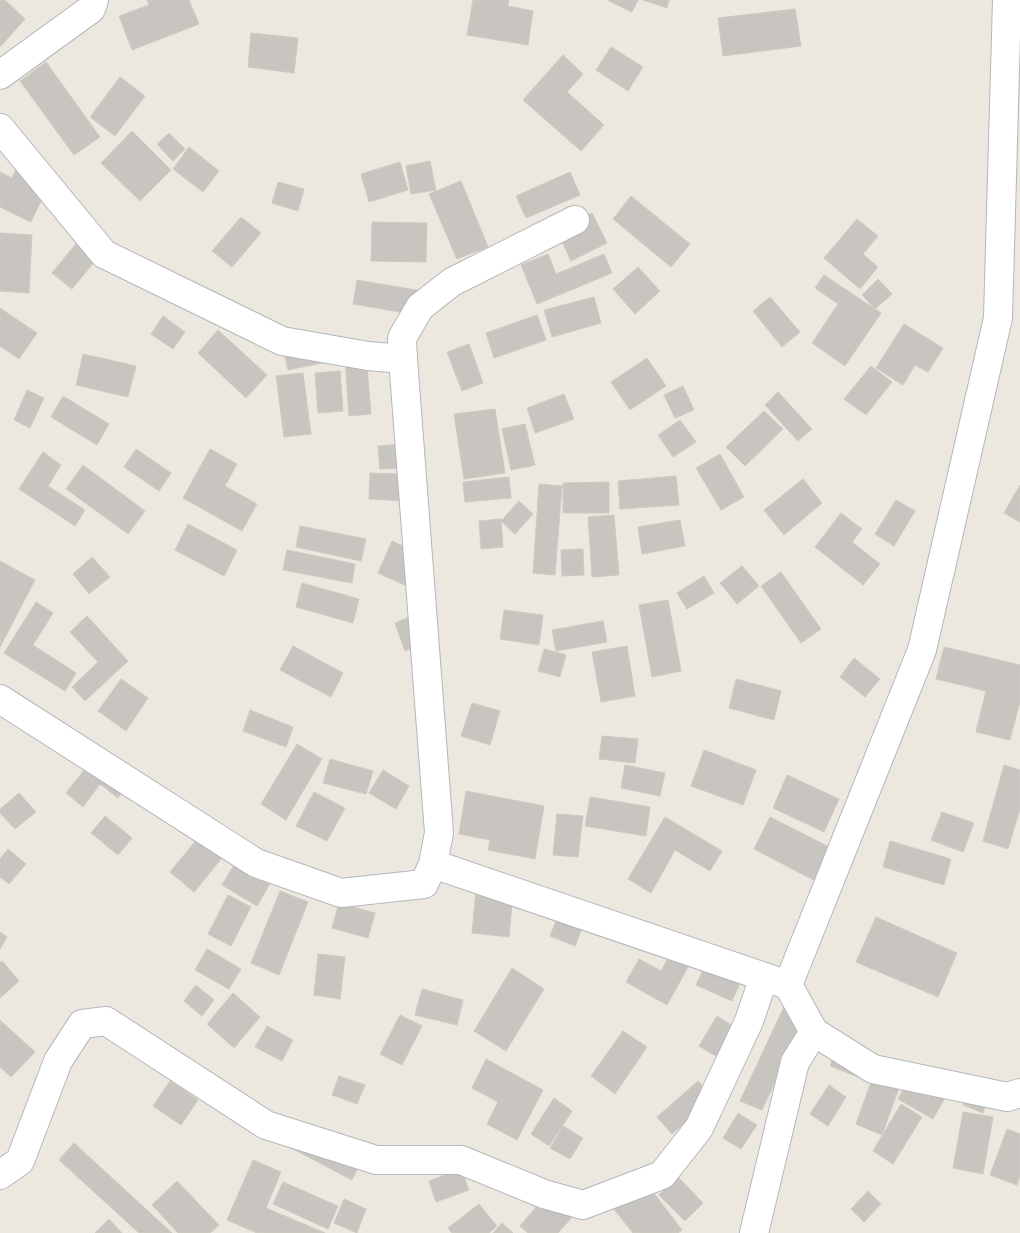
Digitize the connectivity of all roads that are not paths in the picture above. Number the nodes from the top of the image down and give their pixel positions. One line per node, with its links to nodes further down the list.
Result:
1 (94, 0): 3 (street)
2 (1007, 0): 9 (street)
3 (0, 75)
4 (0, 128): 6 (street)
5 (575, 220): 6 (street)
6 (403, 359): 8 (street)
7 (0, 698): 8 (street)
8 (433, 864): 9 (street)
9 (776, 981): 10 (street); 12 (street)
10 (814, 1032): 11 (street); 13 (street)
11 (1020, 1093)
12 (7, 1163)
13 (754, 1233)

